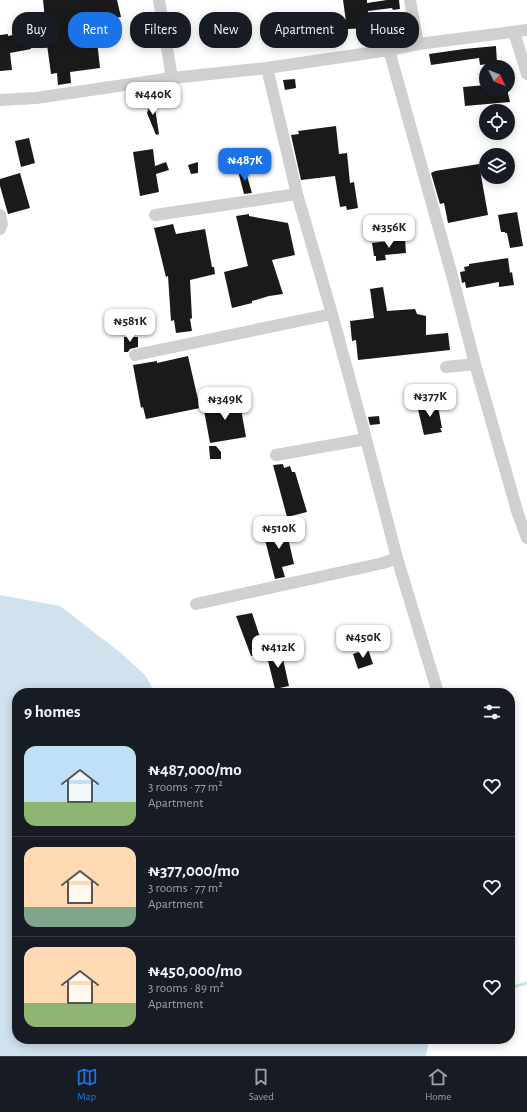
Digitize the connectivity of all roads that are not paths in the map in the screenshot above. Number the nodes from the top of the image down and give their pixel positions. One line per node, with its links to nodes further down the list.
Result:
1 (159, 0): 11 (street)
2 (410, 0): 3 (street)
3 (412, 12)
4 (527, 30): 5 (street)
5 (514, 32): 6 (street); 10 (street)
6 (419, 44)
7 (399, 48): 8 (street)
8 (389, 50): 9 (street); 19 (street)
9 (267, 68): 11 (street); 13 (street)
10 (527, 74)
11 (172, 78): 12 (street)
12 (0, 100)
13 (297, 194): 15 (street); 17 (street)
14 (0, 215): 16 (street)
15 (155, 215)
16 (0, 229)
17 (332, 314): 18 (street); 21 (street)
18 (135, 355)
19 (475, 364): 20 (street); 23 (street)
20 (446, 367)
21 (366, 439): 22 (street); 24 (street)
22 (276, 455)
23 (527, 538)
24 (397, 558): 25 (street); 26 (street)
25 (196, 604)
26 (436, 688)

